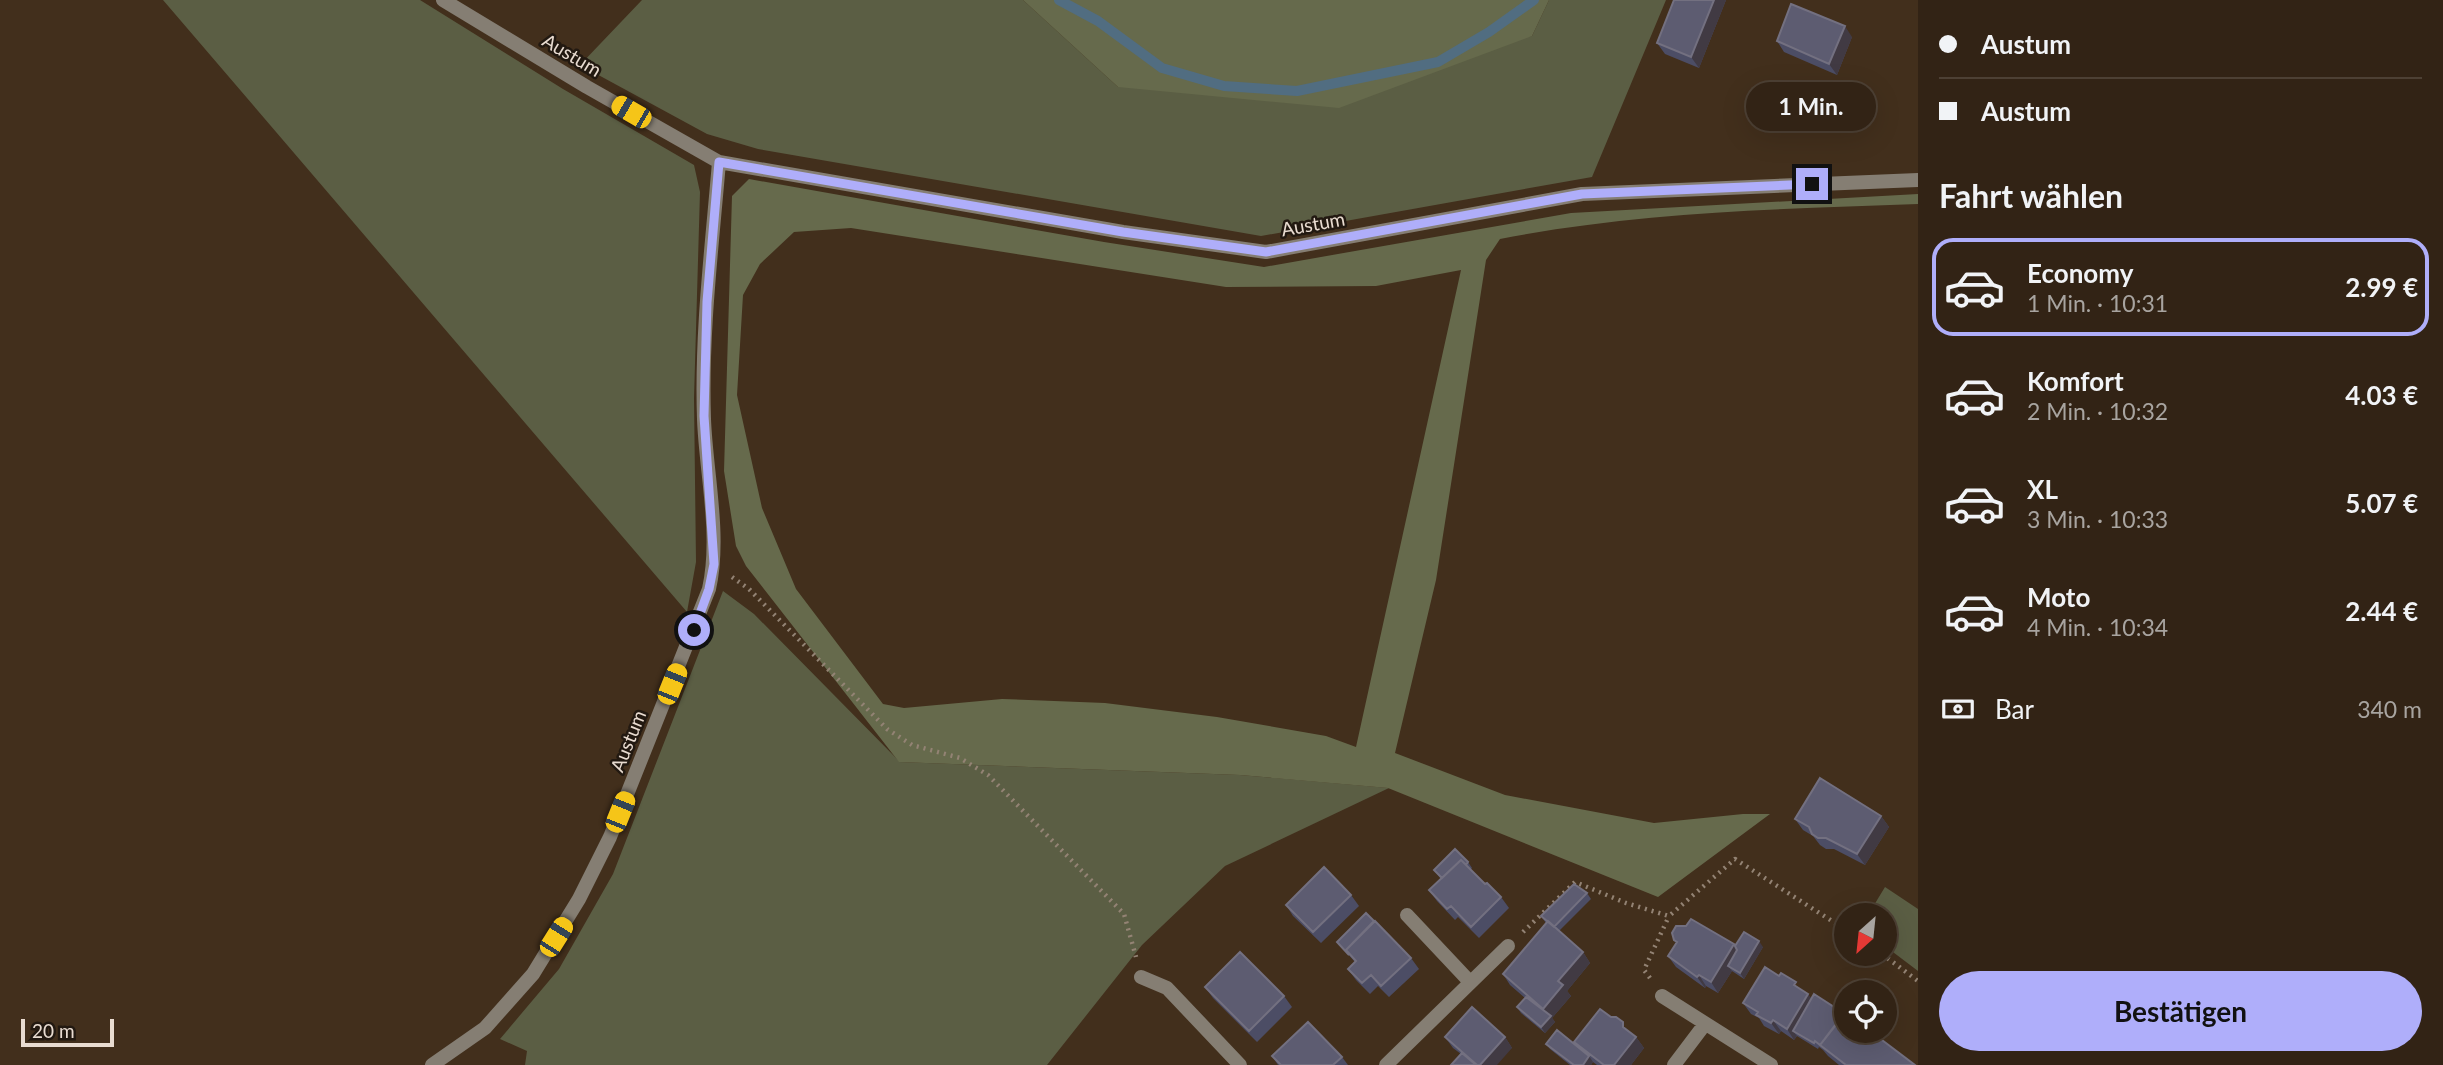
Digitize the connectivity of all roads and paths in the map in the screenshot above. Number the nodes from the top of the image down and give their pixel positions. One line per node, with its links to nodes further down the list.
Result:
1 (443, 0): 2 (street, Austum)
2 (719, 162): 3 (street, Austum); 4 (street, Austum)
3 (1918, 180)
4 (714, 564): 10 (path); 15 (street, Austum)
5 (1407, 915): 12 (street)
6 (1669, 916): 7 (path); 8 (path); 13 (path)
7 (1834, 922)
8 (1508, 946): 12 (street)
9 (1897, 965): 11 (path)
10 (1141, 977): 16 (street)
11 (1918, 981)
12 (1470, 982): 17 (street)
13 (1662, 996): 14 (street)
14 (1705, 1024): 18 (street); 19 (street)
15 (432, 1065)
16 (1240, 1065)
17 (1386, 1065)
18 (1674, 1065)
19 (1771, 1065)

